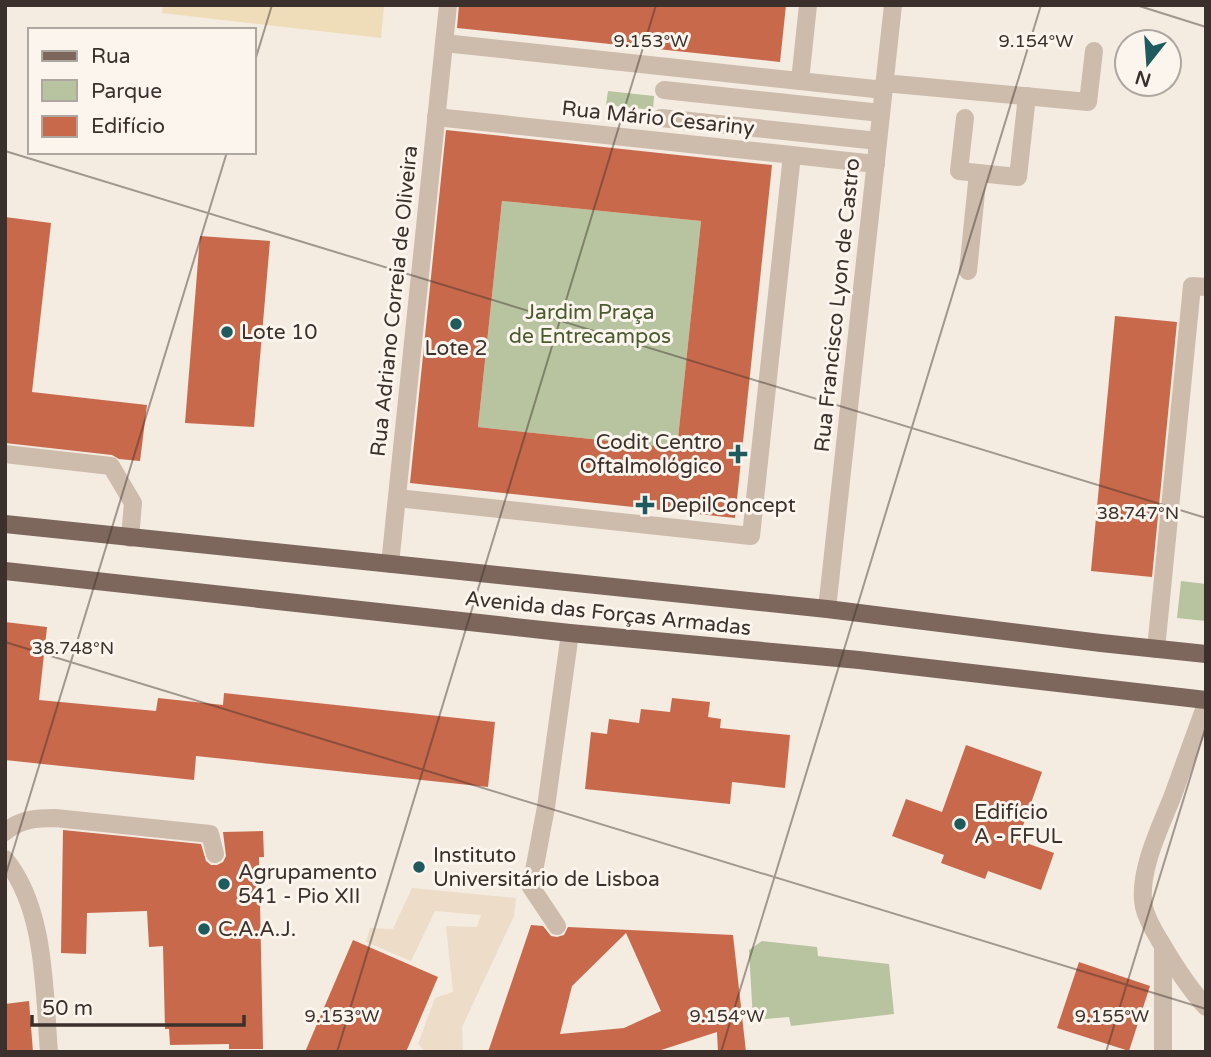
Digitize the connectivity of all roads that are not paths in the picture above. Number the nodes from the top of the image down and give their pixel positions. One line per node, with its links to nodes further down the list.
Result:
1 (448, 5): 4 (street, Rua Adriano Correia de Oliveira)
2 (808, 5): 6 (street)
3 (893, 5): 7 (street, Rua Francisco Lyon de Castro)
4 (444, 43): 6 (street); 11 (street, Rua Adriano Correia de Oliveira)
5 (1094, 51): 9 (street)
6 (800, 81): 7 (street)
7 (884, 87): 9 (street); 10 (street, Rua Francisco Lyon de Castro)
8 (664, 90): 10 (street, Rua Mário Cesariny)
9 (1027, 96): 17 (street)
10 (881, 113): 14 (street, Rua Francisco Lyon de Castro)
11 (436, 117): 15 (street, Rua Mário Cesariny); 21 (street, Rua Adriano Correia de Oliveira)
12 (661, 118): 14 (street, Rua Mário Cesariny)
13 (965, 118): 17 (street)
14 (878, 141): 16 (street, Rua Francisco Lyon de Castro)
15 (792, 155): 16 (street, Rua Mário Cesariny); 21 (street)
16 (876, 164): 26 (street, Rua Francisco Lyon de Castro)
17 (978, 173): 18 (street)
18 (968, 271)
19 (1199, 286): 28 (street)
20 (5, 454): 23 (street)
21 (397, 498): 24 (street, Rua Adriano Correia de Oliveira)
22 (5, 524): 23 (main road, Avenida das Forças Armadas)
23 (130, 537): 24 (main road, Avenida das Forças Armadas)
24 (390, 564): 26 (main road, Avenida das Forças Armadas)
25 (5, 571): 27 (main road, Avenida das Forças Armadas)
26 (827, 609): 28 (main road, Avenida das Forças Armadas)
27 (570, 633): 30 (main road, Avenida das Forças Armadas); 34 (street)
28 (1156, 649): 29 (main road, Avenida das Forças Armadas)
29 (1206, 654)
30 (1206, 702): 35 (street)
31 (5, 832): 32 (street)
32 (215, 854)
33 (5, 859): 37 (street)
34 (557, 926)
35 (1163, 946): 36 (street); 38 (street)
36 (1206, 1007)
37 (49, 1052)
38 (1164, 1052)

